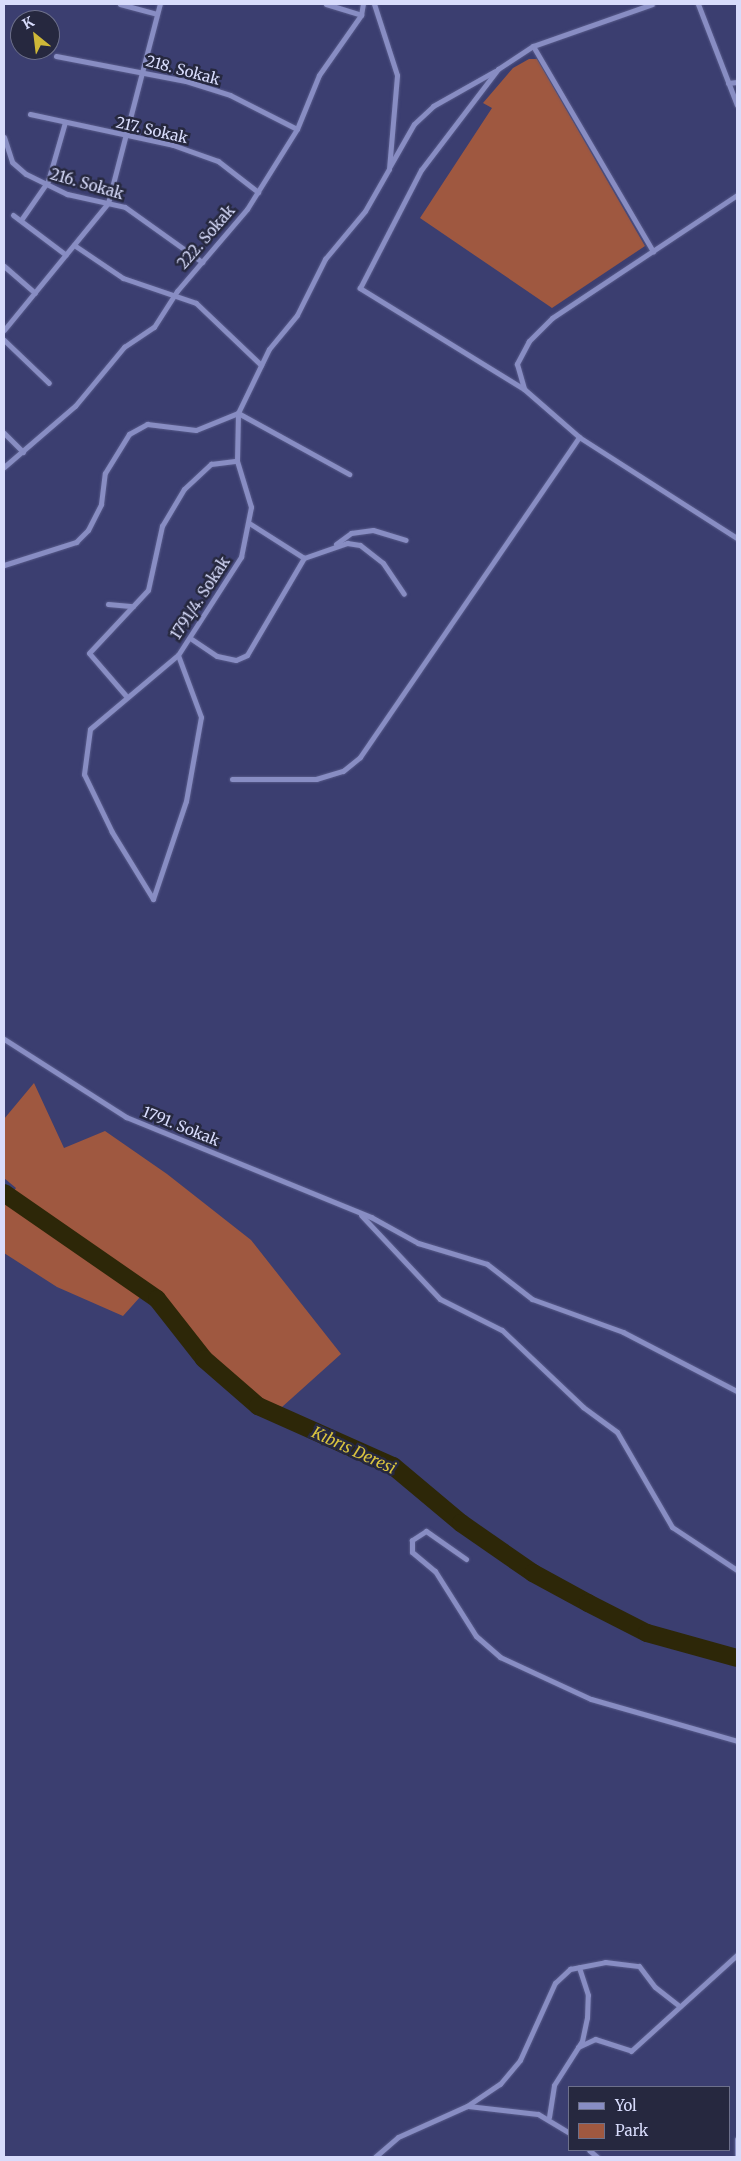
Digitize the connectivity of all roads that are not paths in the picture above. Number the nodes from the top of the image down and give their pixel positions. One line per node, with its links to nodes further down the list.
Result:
1 (120, 4): 8 (street)
2 (160, 4): 8 (street)
3 (326, 4): 9 (street)
4 (363, 4): 9 (street, 222. Sokak)
5 (374, 4): 22 (street)
6 (652, 4): 10 (street)
7 (698, 4): 15 (street)
8 (157, 14): 13 (street)
9 (360, 15): 19 (street, 222. Sokak)
10 (533, 46): 12 (street); 30 (street)
11 (60, 57): 13 (street, 218. Sokak)
12 (498, 69): 22 (street); 40 (street)
13 (141, 72): 19 (street, 218. Sokak); 20 (street)
14 (737, 82): 15 (street)
15 (728, 83): 16 (street)
16 (737, 105)
17 (30, 114): 18 (street, 217. Sokak)
18 (65, 122): 20 (street, 217. Sokak); 23 (street)
19 (297, 129): 24 (street, 222. Sokak)
20 (124, 136): 24 (street, 217. Sokak); 26 (street)
21 (4, 137): 23 (street, 216. Sokak)
22 (389, 169): 38 (street)
23 (45, 186): 26 (street, 216. Sokak); 28 (street)
24 (258, 192): 32 (street, 222. Sokak)
25 (737, 195): 30 (street)
26 (108, 203): 29 (street); 32 (street, 216. Sokak)
27 (13, 215): 28 (street)
28 (21, 220): 31 (street)
29 (74, 245): 31 (street); 35 (street)
30 (653, 251): 40 (street)
31 (66, 255): 34 (street)
32 (202, 262): 35 (street, 222. Sokak)
33 (4, 266): 34 (street)
34 (35, 293): 36 (street)
35 (174, 296): 38 (street); 44 (street, 222. Sokak)
36 (4, 330)
37 (4, 340): 39 (street)
38 (261, 365): 41 (street)
39 (49, 383)
40 (524, 389): 43 (street)
41 (238, 413): 45 (street, 1791/4. Sokak); 47 (street); 53 (street)
42 (4, 433): 44 (street)
43 (578, 437): 49 (street); 60 (street)
44 (23, 452): 46 (street)
45 (237, 461): 48 (street, 1791/4. Sokak); 56 (street)
46 (4, 467)
47 (349, 474)
48 (249, 523): 52 (street); 57 (street, 1791/4. Sokak)
49 (737, 538)
50 (406, 540): 51 (street)
51 (333, 546): 52 (street); 54 (street)
52 (304, 558): 57 (street)
53 (4, 565)
54 (404, 594)
55 (108, 604): 56 (street)
56 (133, 606): 59 (street)
57 (190, 638): 58 (street, 1791/4. Sokak)
58 (178, 655): 59 (street, 1791/4. Sokak); 59 (street, 1791/4. Sokak)
59 (127, 697)
60 (232, 779)
61 (4, 1038): 62 (street, 1791. Sokak)
62 (360, 1214): 63 (street, 1791. Sokak); 65 (street)
63 (737, 1391)
64 (466, 1560): 66 (street)
65 (737, 1570)
66 (737, 1741)
67 (737, 1956): 69 (street)
68 (579, 1967): 69 (street); 70 (street); 71 (street)
69 (678, 2005): 70 (street)
70 (578, 2047): 72 (street)
71 (467, 2106): 72 (street); 76 (street)
72 (549, 2117): 73 (street)
73 (568, 2131)
74 (737, 2139): 75 (street)
75 (737, 2156)
76 (375, 2157)

